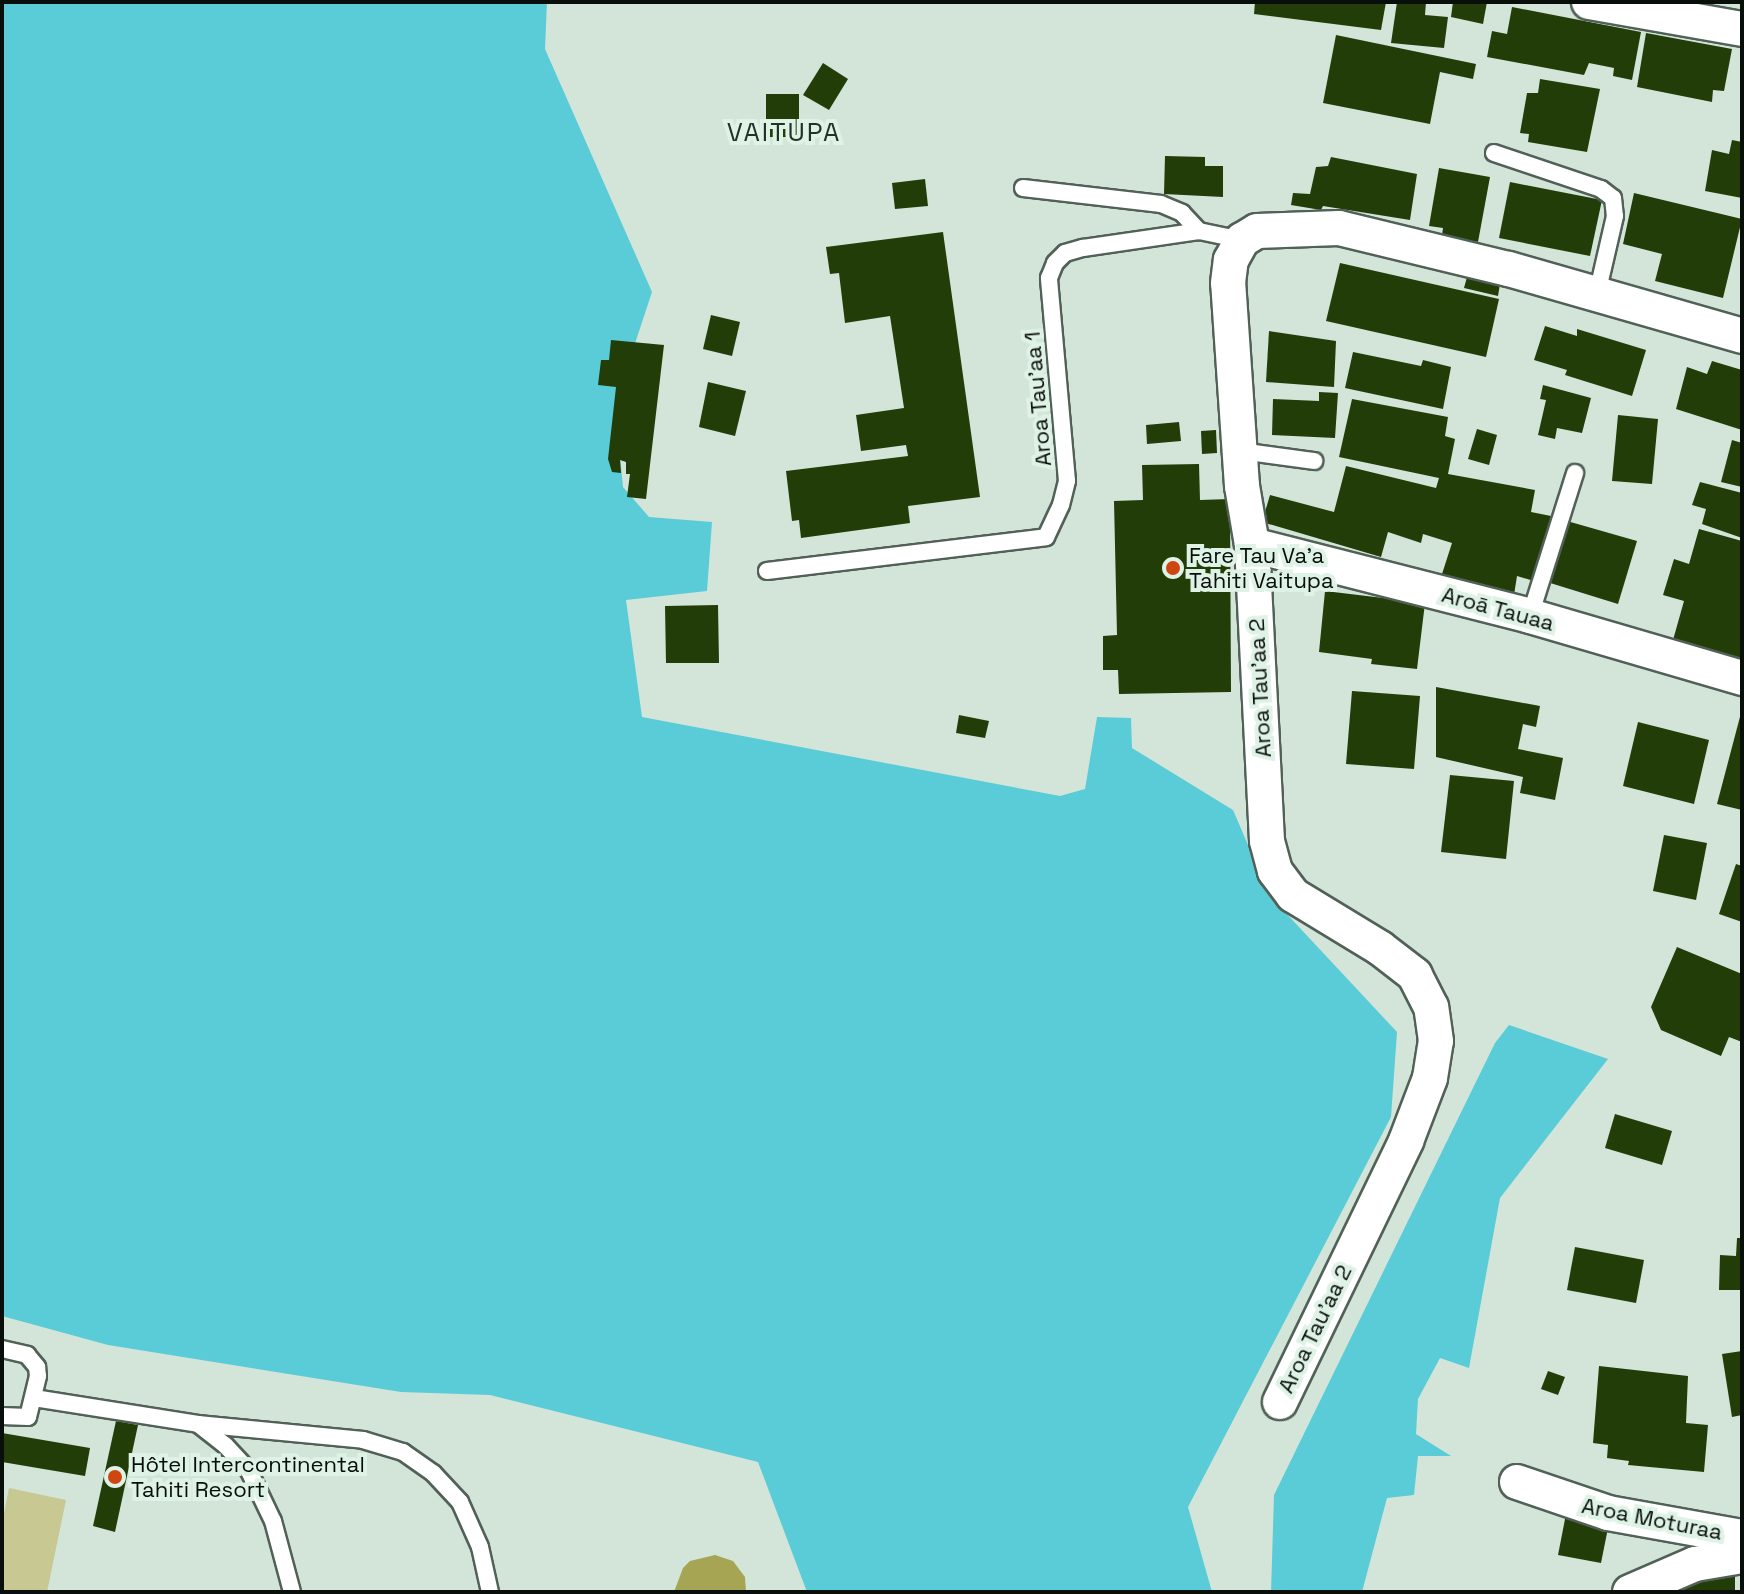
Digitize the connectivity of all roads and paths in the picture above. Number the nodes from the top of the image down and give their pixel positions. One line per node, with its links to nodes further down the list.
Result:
1 (1589, 2): 2 (street)
2 (1742, 29)
3 (1494, 153): 7 (lane)
4 (1023, 188): 5 (lane)
5 (1199, 231): 6 (lane, Aroa Tau'aa 1); 13 (lane, Aroa Tau'aa 1)
6 (1242, 240): 7 (street); 9 (street, Aroa Tau'aa 2)
7 (1597, 294): 8 (street)
8 (1742, 336)
9 (1240, 451): 10 (lane); 12 (street, Aroa Tau'aa 2)
10 (1314, 461)
11 (1575, 473): 14 (lane)
12 (1252, 545): 14 (street, Aroā Tauaa); 18 (street, Aroa Tau'aa 2)
13 (767, 571)
14 (1530, 616): 15 (street, Aroā Tauaa)
15 (1742, 678)
16 (2, 1349): 17 (lane)
17 (34, 1398): 19 (lane); 20 (lane)
18 (1280, 1402)
19 (2, 1416)
20 (198, 1424): 24 (lane); 25 (lane)
21 (1517, 1482): 22 (street, Aroa Moturaa)
22 (1742, 1537)
23 (1742, 1556): 26 (street, Aroa Moturaa)
24 (292, 1592)
25 (490, 1592)
26 (1630, 1592)

